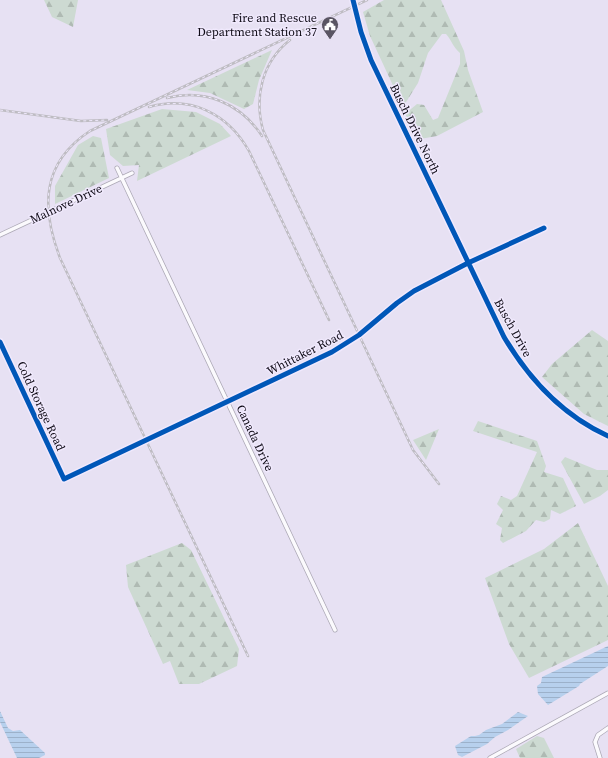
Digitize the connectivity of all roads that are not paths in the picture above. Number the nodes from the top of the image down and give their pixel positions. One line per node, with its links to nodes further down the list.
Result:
1 (353, 0): 7 (street, Busch Drive North)
2 (117, 168): 4 (street, Canada Drive)
3 (132, 174): 4 (street, Malnove Drive)
4 (122, 178): 6 (street, Malnove Drive); 9 (street, Canada Drive)
5 (544, 228): 7 (street, Whittaker Road)
6 (0, 235)
7 (468, 263): 9 (street, Whittaker Road); 10 (street, Busch Drive)
8 (0, 342): 11 (street, Cold Storage Road)
9 (227, 402): 11 (street, Whittaker Road); 12 (street, Canada Drive)
10 (608, 436)
11 (64, 479)
12 (335, 630)
13 (608, 693): 15 (street)
14 (608, 728): 16 (street)
15 (490, 758)
16 (600, 758)

